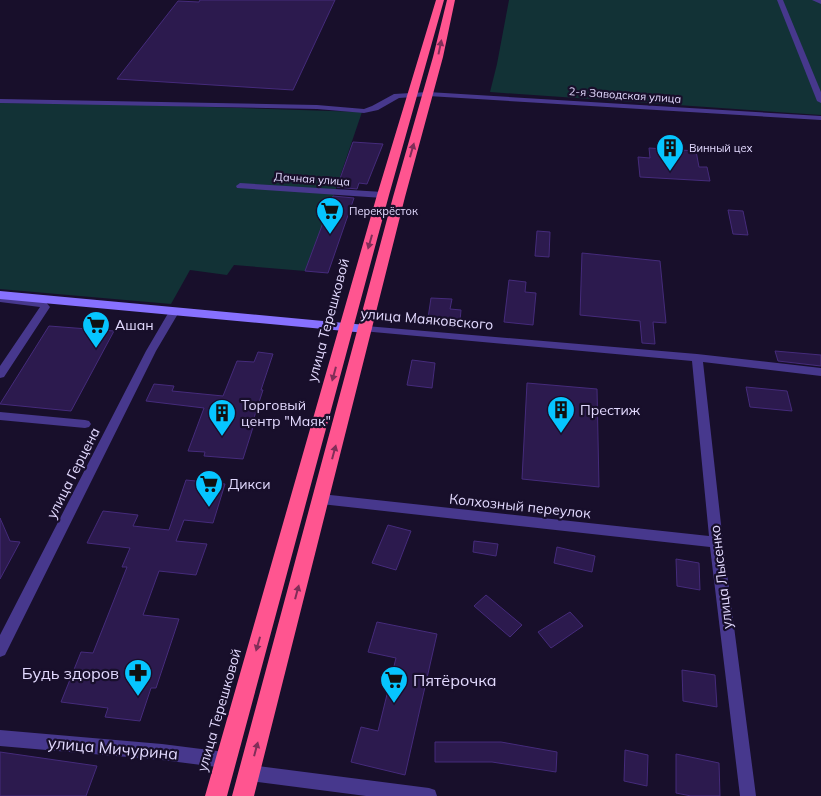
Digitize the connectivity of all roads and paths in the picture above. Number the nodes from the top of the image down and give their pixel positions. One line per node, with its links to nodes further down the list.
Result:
1 (440, 0): 6 (highway, улица Терешковой)
2 (451, 0): 7 (highway, one-way to 2)
3 (780, 0): 9 (street)
4 (815, 0): 5 (street)
5 (821, 2)
6 (414, 94): 7 (street, 2-я Заводская улица); 8 (street, 2-я Заводская улица); 12 (highway, улица Терешковой)
7 (428, 94): 10 (street, 2-я Заводская улица); 17 (highway, one-way to 7)
8 (0, 101)
9 (821, 101)
10 (821, 118)
11 (240, 186): 12 (street, Дачная улица)
12 (383, 195): 16 (highway, улица Терешковой, one-way to 16)
13 (0, 295): 15 (street, улица Маяковского)
14 (0, 299): 20 (street)
15 (174, 312): 16 (street, улица Маяковского); 25 (street, улица Герцена)
16 (346, 327): 17 (street, улица Маяковского); 27 (highway, улица Терешковой, one-way to 27)
17 (366, 329): 18 (street, улица Маяковского); 23 (highway, one-way to 17)
18 (697, 358): 19 (street, улица Маяковского); 24 (street, улица Лысенко)
19 (821, 372)
20 (0, 374)
21 (0, 416): 22 (street)
22 (85, 424)
23 (321, 499): 24 (street, Колхозный переулок); 28 (highway, one-way to 23)
24 (716, 542): 32 (street, улица Лысенко)
25 (0, 650)
26 (0, 738): 27 (street, улица Мичурина)
27 (225, 760): 29 (highway, улица Терешковой)
28 (250, 773): 30 (highway); 31 (street)
29 (216, 796)
30 (243, 796)
31 (429, 796)
32 (748, 796)

